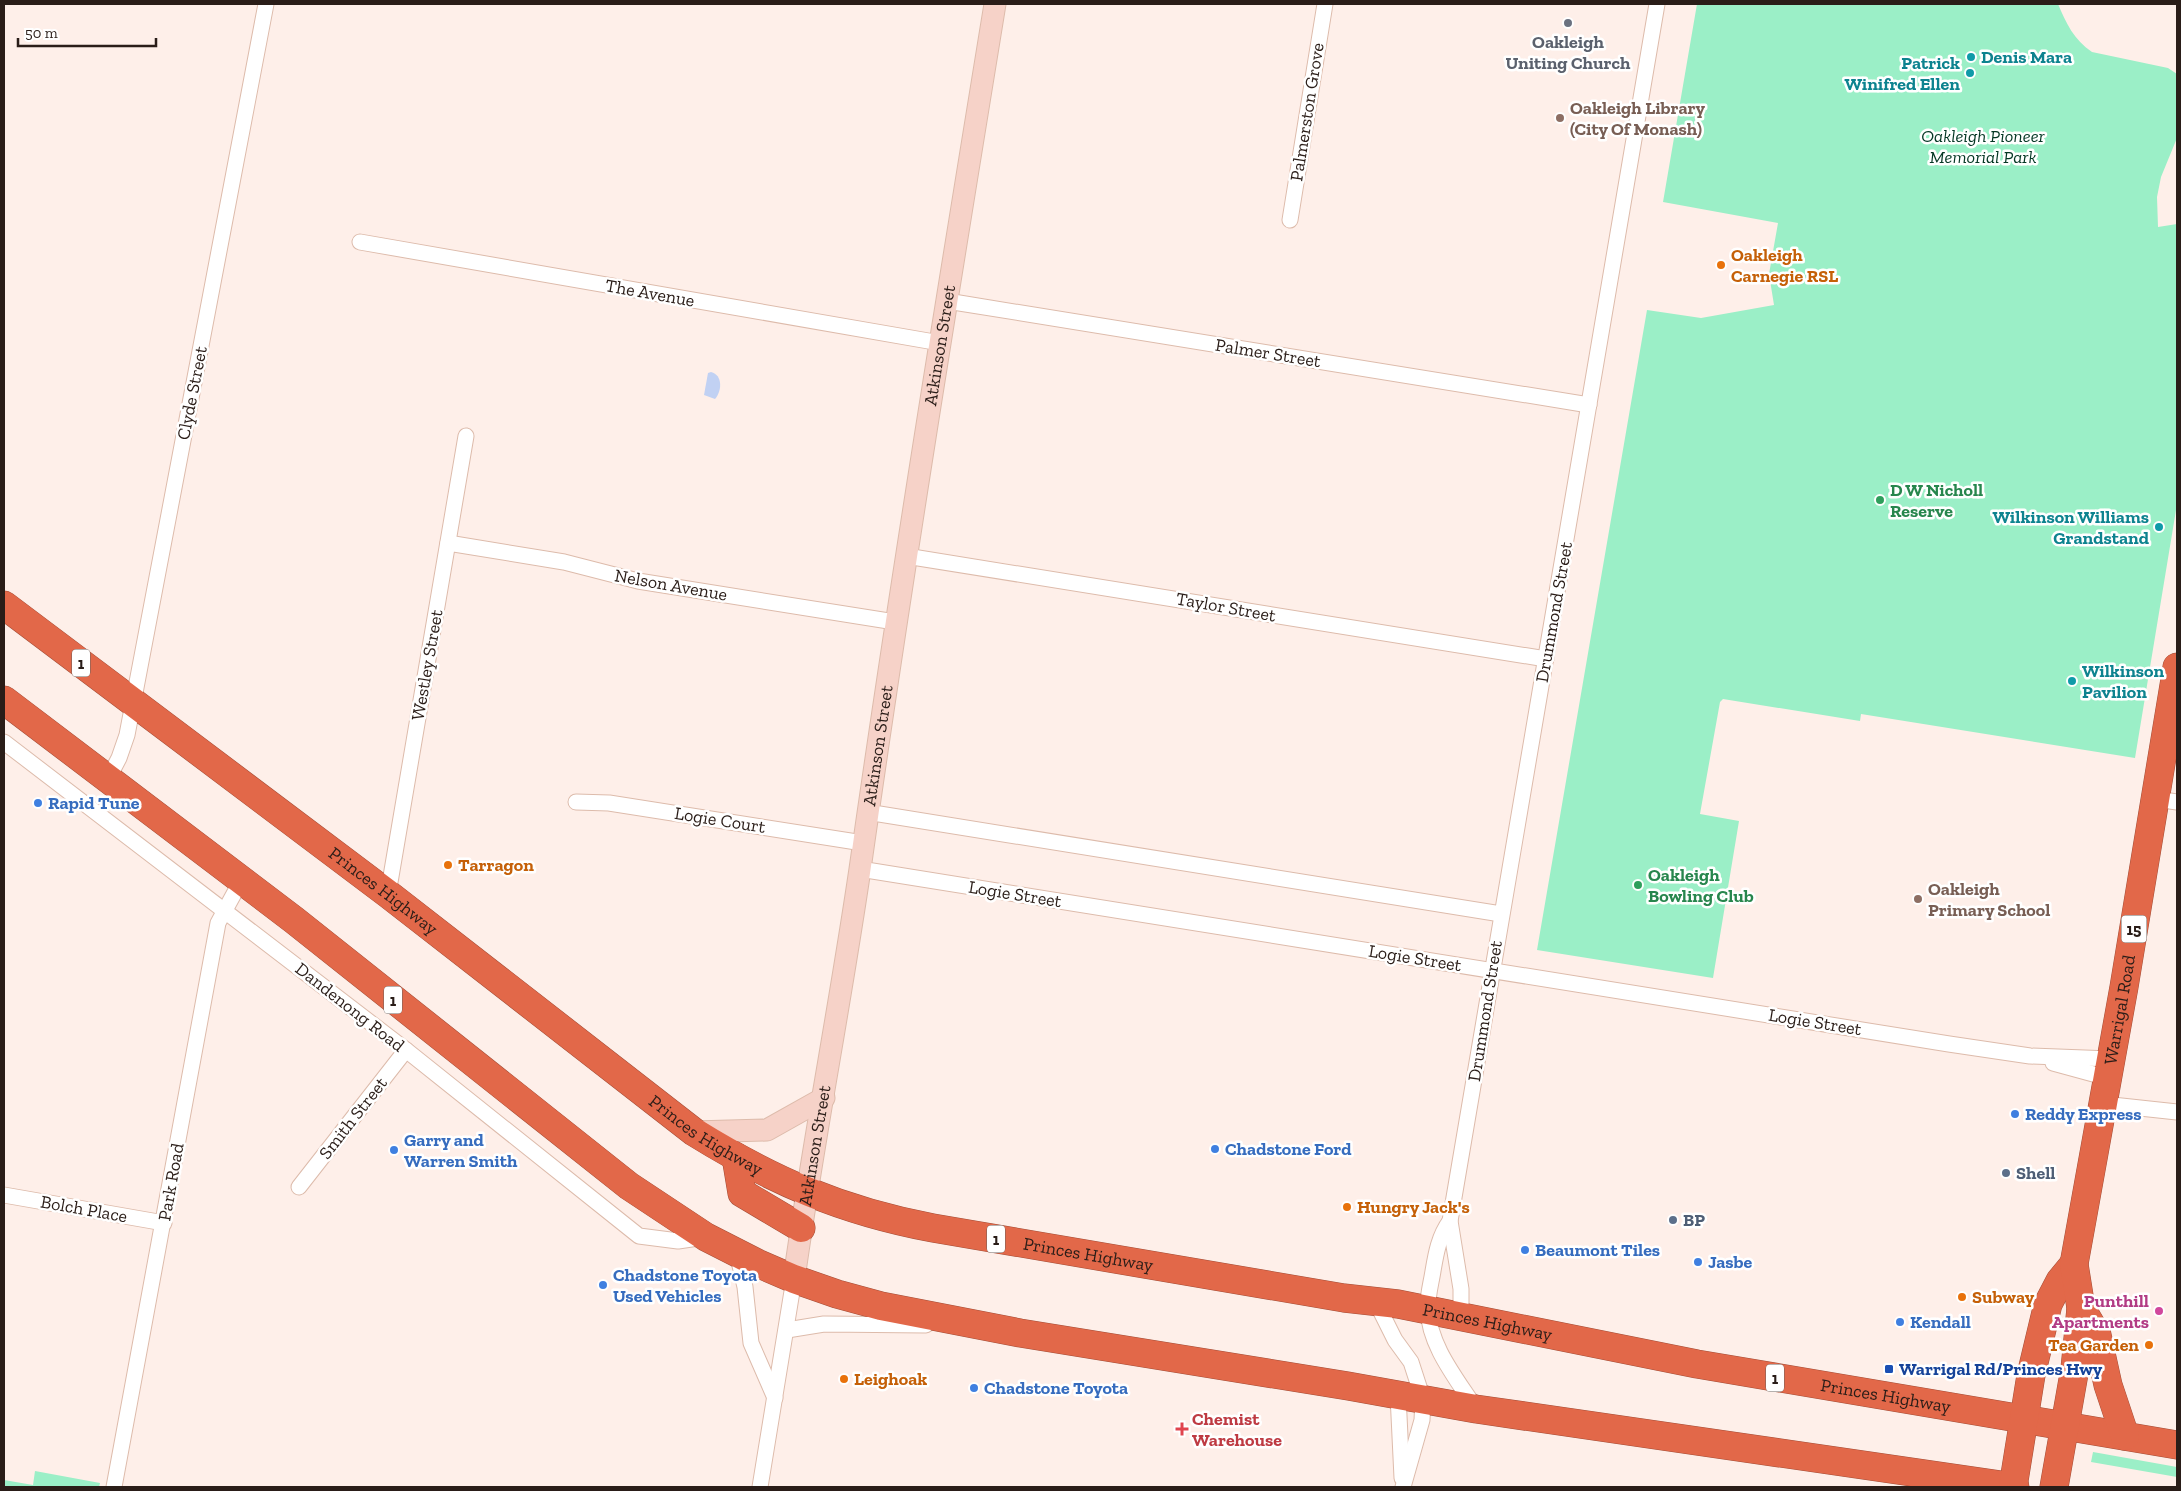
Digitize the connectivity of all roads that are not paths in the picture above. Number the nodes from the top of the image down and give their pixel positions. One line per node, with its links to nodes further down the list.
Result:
1 (266, 4): 17 (street, Clyde Street)
2 (995, 4): 7 (street, Atkinson Street)
3 (1324, 4): 5 (street, Palmerston Grove)
4 (1657, 4): 9 (street, Drummond Street)
5 (1290, 220)
6 (360, 242): 8 (street, The Avenue)
7 (947, 301): 8 (street, Atkinson Street); 9 (street, Palmer Street)
8 (940, 343): 12 (street, Atkinson Street)
9 (1588, 405): 15 (street, Drummond Street)
10 (466, 436): 11 (street, Westley Street)
11 (448, 543): 14 (street, Nelson Avenue); 27 (street, Westley Street)
12 (906, 556): 14 (street, Atkinson Street); 15 (street, Taylor Street)
13 (4, 605): 17 (highway, Princes Highway / 1)
14 (895, 622): 23 (street, Atkinson Street)
15 (1546, 659): 29 (street, Drummond Street)
16 (2177, 667): 21 (highway, Warrigal Road / 15)
17 (133, 702): 20 (street, Clyde Street); 27 (highway, Princes Highway / 1)
18 (8, 707): 20 (highway, 1)
19 (4, 742): 28 (street, Dandenong Road)
20 (108, 779): 26 (highway, 1)
21 (2167, 800): 32 (highway, Warrigal Road / 15)
22 (576, 802): 24 (street, Logie Court)
23 (868, 812): 24 (street, Atkinson Street); 29 (street)
24 (863, 843): 25 (street, Atkinson Street)
25 (860, 869): 30 (street, Logie Street); 33 (street, Atkinson Street)
26 (241, 881): 28 (street, Park Road); 43 (highway, 1)
27 (388, 894): 35 (highway, Princes Highway / 1)
28 (224, 909): 31 (street, Dandenong Road); 41 (street, Park Road)
29 (1502, 914): 30 (street, Drummond Street)
30 (1492, 970): 32 (street, Logie Street); 40 (street, Drummond Street)
31 (406, 1050): 37 (street, Smith Street); 43 (street, Dandenong Road)
32 (2107, 1080): 34 (street, Logie Street); 45 (highway, Warrigal Road / 15)
33 (824, 1098): 35 (street); 38 (street, Atkinson Street)
34 (2177, 1112)
35 (694, 1132): 36 (highway, Princes Highway / 1)
36 (736, 1157): 38 (highway, Princes Highway / 1); 42 (highway)
37 (299, 1187)
38 (806, 1191): 42 (street, Atkinson Street); 47 (highway, Princes Highway / 1)
39 (4, 1195): 41 (street, Bolch Place)
40 (1450, 1221): 49 (street, Drummond Street); 50 (street, Drummond Street)
41 (164, 1223): 61 (street, Park Road)
42 (801, 1228): 46 (street, Atkinson Street)
43 (706, 1237): 44 (highway, 1)
44 (737, 1253): 46 (highway, 1); 54 (street)
45 (2074, 1264): 48 (highway, Warrigal Road / 15); 56 (highway, Warrigal Road / 15)
46 (794, 1279): 51 (highway, 1); 52 (street, Atkinson Street)
47 (1376, 1302): 49 (highway, Princes Highway / 1); 53 (street)
48 (2081, 1308): 57 (highway, Warrigal Road / 15); 58 (highway)
49 (1428, 1309): 50 (highway, Princes Highway / 1); 55 (street, Drummond Street)
50 (1461, 1316): 56 (highway, Princes Highway / 1)
51 (983, 1326): 52 (street); 53 (highway, 1)
52 (786, 1330): 54 (street, Atkinson Street)
53 (1410, 1397): 55 (highway, 1); 63 (street); 63 (street)
54 (775, 1398): 62 (street, Atkinson Street)
55 (1476, 1409): 60 (highway, 1)
56 (2024, 1419): 57 (highway, Princes Highway / 1); 64 (highway, Warrigal Road / 15)
57 (2064, 1425): 58 (highway, Princes Highway / 1); 65 (highway, Warrigal Road / 15)
58 (2125, 1436): 59 (highway, Princes Highway / 1)
59 (2177, 1445)
60 (1975, 1484): 64 (highway, 1)
61 (114, 1487)
62 (760, 1487)
63 (1403, 1487)
64 (2014, 1487)
65 (2054, 1487)

